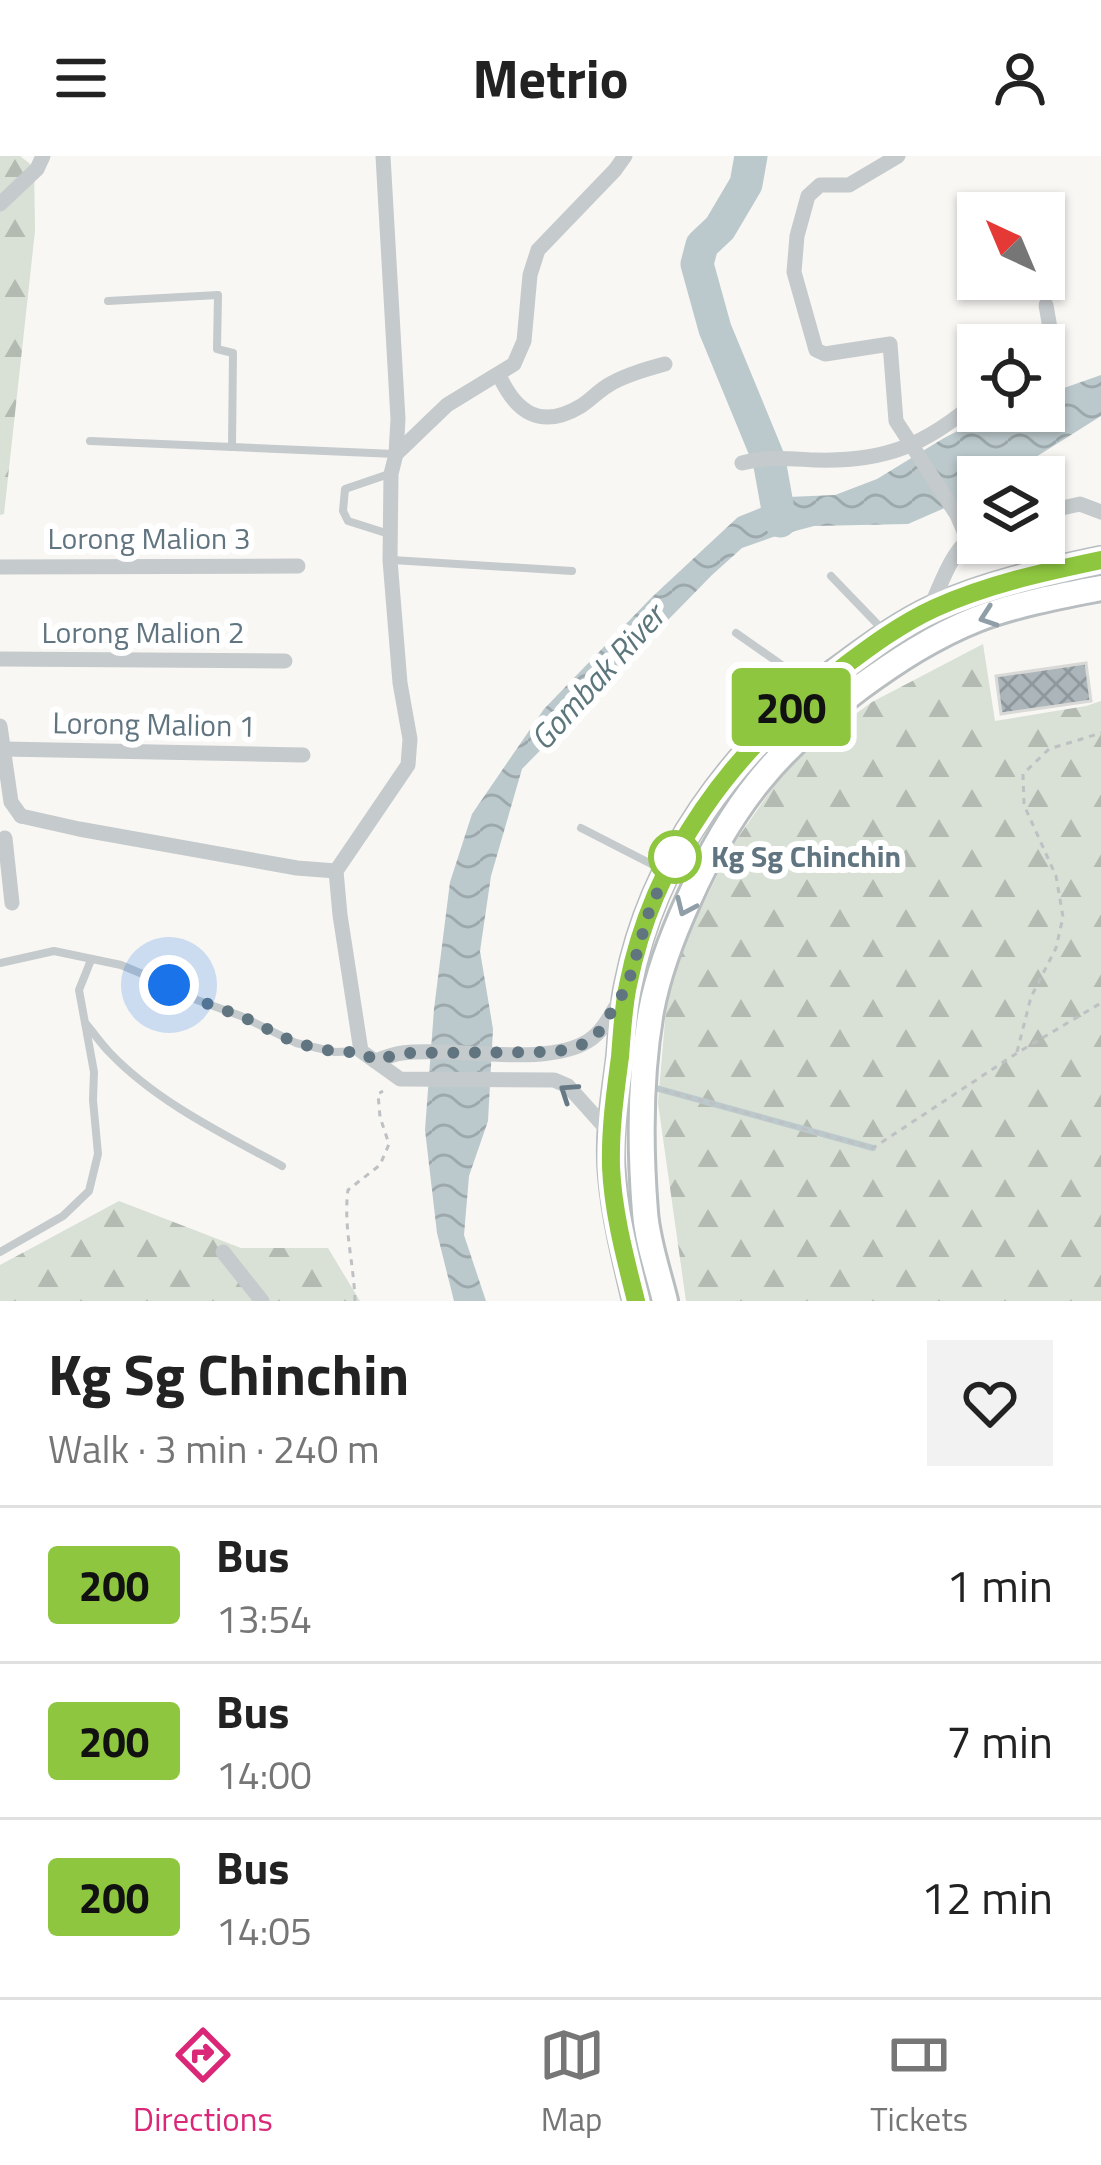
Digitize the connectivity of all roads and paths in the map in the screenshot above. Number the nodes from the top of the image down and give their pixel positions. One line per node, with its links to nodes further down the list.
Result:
1 (43, 156): 5 (street)
2 (383, 156): 15 (street)
3 (625, 156): 10 (street)
4 (898, 156): 13 (street)
5 (0, 204)
6 (108, 302): 14 (lane)
7 (1046, 304): 8 (street)
8 (1049, 324)
9 (665, 364): 10 (street)
10 (500, 375): 15 (street)
11 (957, 416): 13 (street)
12 (90, 441): 14 (lane)
13 (912, 446): 16 (street); 20 (street)
14 (232, 447): 15 (lane)
15 (396, 454): 17 (street)
16 (748, 461)
17 (392, 474): 21 (street); 21 (lane)
18 (1065, 507): 19 (street)
19 (1101, 512)
20 (957, 515)
21 (390, 534): 23 (street)
22 (957, 554): 30 (street)
23 (391, 560): 27 (lane); 43 (street)
24 (1101, 560): 30 (main road)
25 (298, 566): 26 (street, Lorong Malion 3)
26 (0, 567)
27 (572, 572)
28 (831, 576): 32 (lane)
29 (1101, 588): 56 (main road, one-way to 56)
30 (929, 610): 32 (main road)
31 (736, 633): 35 (lane)
32 (886, 634): 35 (main road)
33 (0, 659): 34 (street, Lorong Malion 2)
34 (285, 662)
35 (814, 688): 44 (main road)
36 (0, 726): 38 (street)
37 (1101, 734): 53 (path)
38 (4, 749): 39 (street, Lorong Malion 1); 40 (street)
39 (303, 755)
40 (21, 816): 42 (street); 43 (street)
41 (581, 828): 44 (lane)
42 (2, 838): 45 (street)
43 (336, 871): 54 (street)
44 (666, 872): 48 (main road)
45 (12, 903)
46 (91, 960): 47 (lane); 52 (lane); 54 (lane)
47 (0, 963)
48 (627, 987): 54 (street); 57 (main road)
49 (1101, 1003): 50 (path)
50 (1092, 1008): 51 (path); 53 (path)
51 (1101, 1017)
52 (86, 1022): 58 (lane); 59 (lane)
53 (1017, 1053): 56 (path)
54 (368, 1056): 55 (street)
55 (400, 1079): 57 (street, one-way to 55); 62 (path)
56 (643, 1086): 64 (main road)
57 (611, 1134): 63 (main road)
58 (282, 1166)
59 (0, 1252)
60 (223, 1252): 61 (street)
61 (262, 1301)
62 (356, 1301)
63 (636, 1301)
64 (665, 1301)

